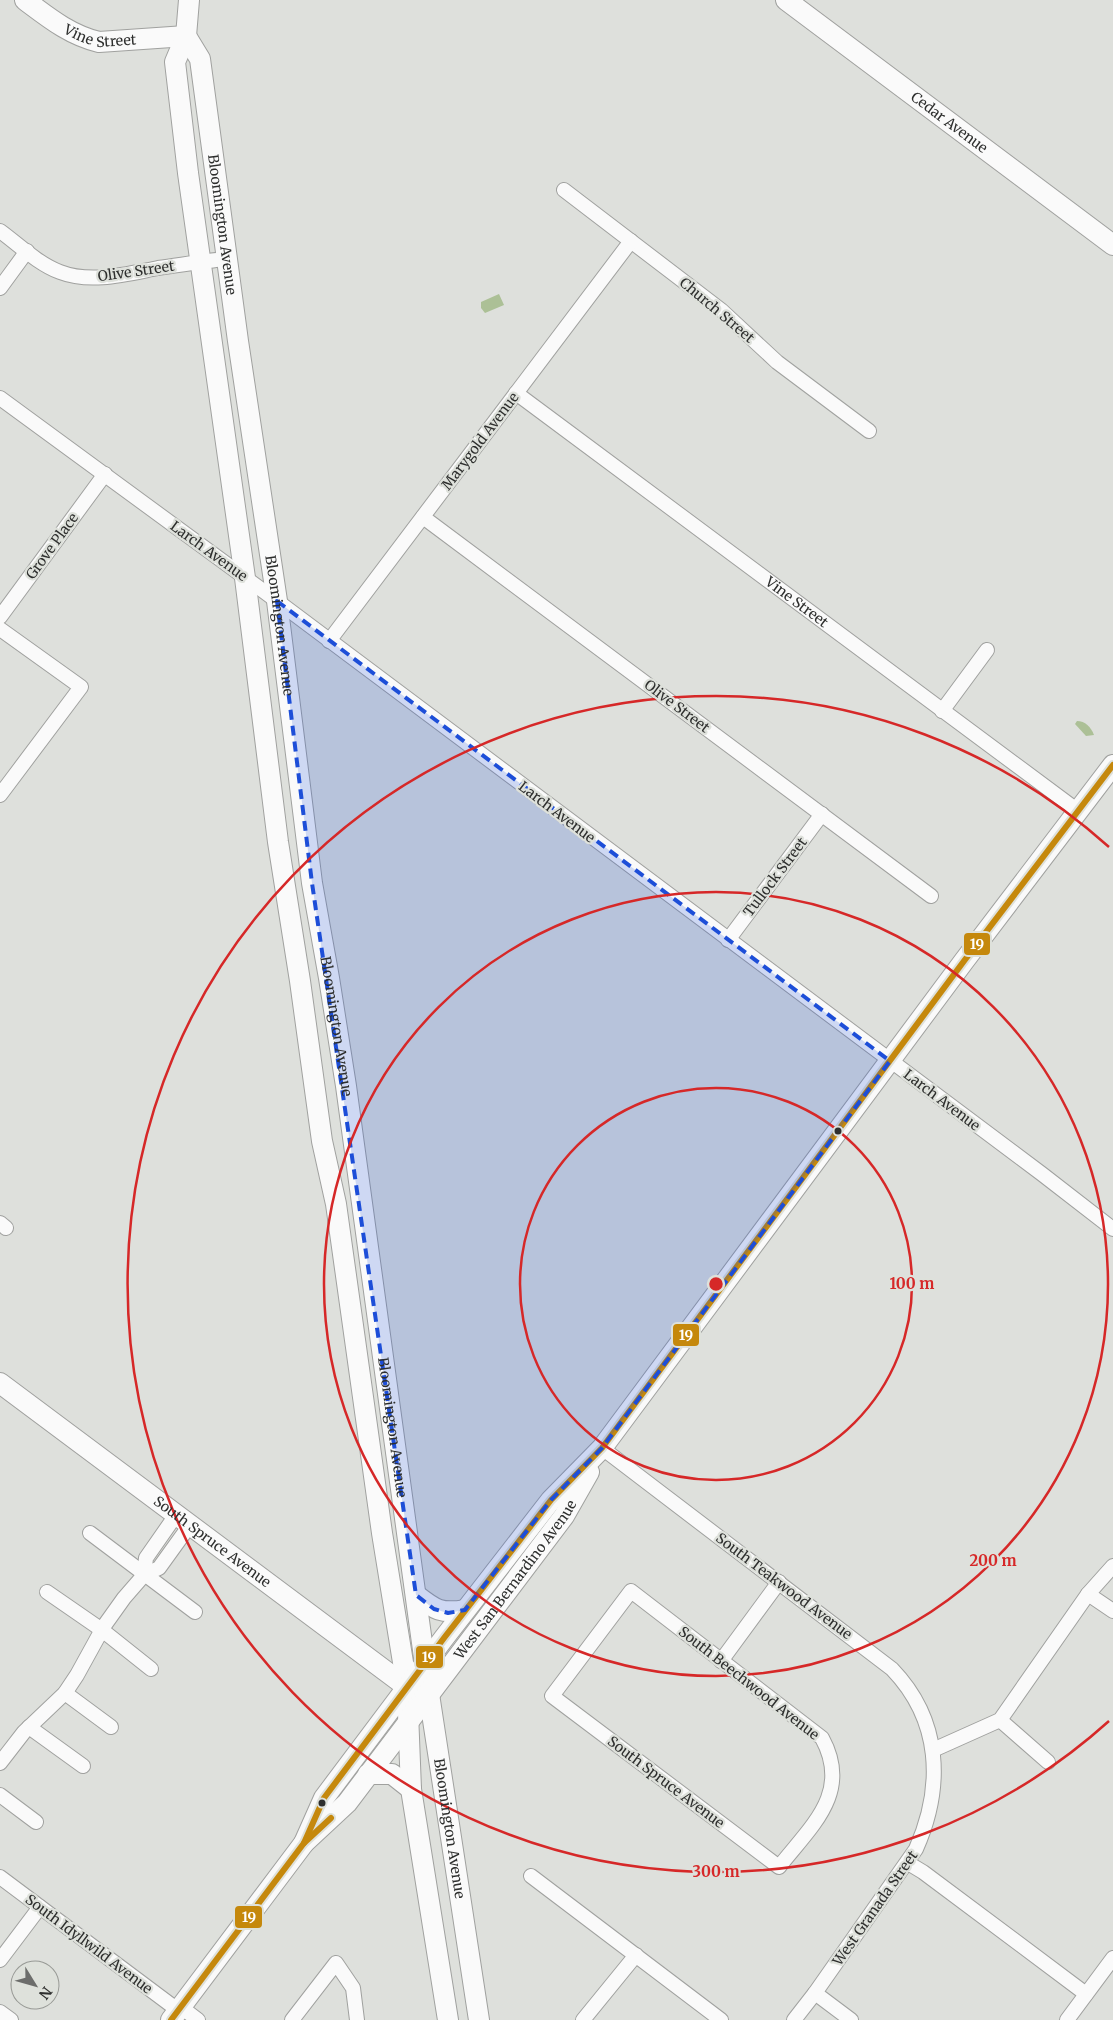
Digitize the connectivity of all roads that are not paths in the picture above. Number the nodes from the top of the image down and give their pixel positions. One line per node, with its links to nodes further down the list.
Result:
1 (25, 0): 4 (main road, Vine Street)
2 (189, 0): 4 (main road, Bloomington Avenue)
3 (786, 0): 8 (main road, Cedar Avenue)
4 (186, 36): 10 (main road, Bloomington Avenue); 11 (main road, Bloomington Avenue)
5 (564, 190): 7 (street, Church Street)
6 (0, 231): 9 (street, Olive Street)
7 (631, 241): 13 (street, Marygold Avenue); 15 (street, Church Street)
8 (1113, 245)
9 (27, 251): 11 (street, Olive Street); 12 (street)
10 (226, 259): 11 (street, Olive Street); 19 (main road, Bloomington Avenue)
11 (200, 261): 18 (main road, Bloomington Avenue)
12 (0, 288)
13 (516, 393): 17 (street, Marygold Avenue); 24 (street, Vine Street)
14 (0, 398): 16 (street, Larch Avenue)
15 (869, 431)
16 (104, 474): 18 (street, Larch Avenue); 20 (street, Grove Place)
17 (423, 517): 22 (street, Marygold Avenue); 28 (street, Olive Street)
18 (245, 578): 19 (street, Larch Avenue); 32 (main road, Bloomington Avenue)
19 (277, 601): 22 (street, Larch Avenue); 31 (main road, Bloomington Avenue)
20 (0, 617)
21 (0, 629): 26 (street)
22 (329, 641): 30 (street, Larch Avenue)
23 (986, 650): 24 (street)
24 (942, 711): 27 (street, Vine Street)
25 (1113, 765): 27 (main road, West San Bernardino Avenue)
26 (0, 794)
27 (1078, 812): 33 (main road, West San Bernardino Avenue)
28 (822, 814): 29 (street, Olive Street); 30 (street, Tullock Street)
29 (931, 896)
30 (728, 940): 33 (street, Larch Avenue)
31 (330, 978): 32 (main road); 36 (main road, Bloomington Avenue)
32 (300, 981): 34 (main road, Bloomington Avenue)
33 (890, 1061): 35 (street, Larch Avenue); 38 (main road, West San Bernardino Avenue)
34 (336, 1204): 36 (main road); 54 (main road, Bloomington Avenue)
35 (1113, 1229)
36 (374, 1290): 46 (main road, Bloomington Avenue)
37 (0, 1383): 39 (main road, South Spruce Avenue)
38 (602, 1448): 43 (street, South Teakwood Avenue); 47 (main road, West San Bernardino Avenue); 56 (main road, West San Bernardino Avenue)
39 (183, 1520): 42 (street); 54 (main road, South Spruce Avenue)
40 (90, 1533): 42 (street)
41 (1113, 1566): 45 (street)
42 (144, 1575): 49 (street); 50 (street)
43 (779, 1582): 51 (street); 62 (street, South Teakwood Avenue)
44 (47, 1592): 50 (street)
45 (1088, 1594): 48 (street); 58 (street)
46 (416, 1595): 47 (main road); 52 (main road, Bloomington Avenue)
47 (465, 1610): 52 (main road, West San Bernardino Avenue)
48 (1113, 1611)
49 (195, 1612)
50 (102, 1630): 53 (street); 55 (street)
51 (721, 1661): 57 (street, South Beechwood Avenue); 72 (street, South Beechwood Avenue)
52 (426, 1662): 54 (main road, West San Bernardino Avenue); 56 (main road, Bloomington Avenue)
53 (151, 1669)
54 (408, 1686): 56 (main road, South Spruce Avenue); 59 (main road, Bloomington Avenue); 70 (main road, West San Bernardino Avenue)
55 (65, 1693): 60 (street); 61 (street)
56 (429, 1694): 59 (main road, West San Bernardino Avenue); 88 (main road, Bloomington Avenue)
57 (552, 1696): 72 (street, South Spruce Avenue)
58 (1000, 1720): 62 (street); 63 (street)
59 (408, 1723): 66 (main road, West San Bernardino Avenue); 67 (main road, Bloomington Avenue)
60 (30, 1727): 64 (street); 65 (street)
61 (111, 1727)
62 (933, 1750): 71 (street, West Granada Street)
63 (1048, 1762)
64 (0, 1763)
65 (83, 1766)
66 (368, 1774): 67 (main road); 70 (main road, West San Bernardino Avenue)
67 (411, 1789): 87 (main road, Bloomington Avenue)
68 (0, 1795): 69 (street)
69 (36, 1822)
70 (304, 1844): 82 (main road, West San Bernardino Avenue)
71 (908, 1863): 79 (street, West Granada Street); 80 (street)
72 (779, 1867)
73 (531, 1876): 76 (street)
74 (0, 1877): 75 (street, South Idyllwild Avenue)
75 (40, 1907): 78 (street); 82 (street, South Idyllwild Avenue)
76 (636, 1954): 89 (street); 90 (street)
77 (1113, 1958): 80 (street)
78 (0, 1960)
79 (815, 1993): 91 (street, West Granada Street); 92 (street)
80 (1086, 1994): 93 (street)
81 (0, 2012): 83 (street)
82 (177, 2013): 84 (street, South Idyllwild Avenue)
83 (11, 2020)
84 (198, 2020)
85 (292, 2020): 86 (street)
86 (357, 2020)
87 (448, 2020)
88 (479, 2020)
89 (583, 2020)
90 (721, 2020)
91 (794, 2020)
92 (851, 2020)
93 (1067, 2020)

